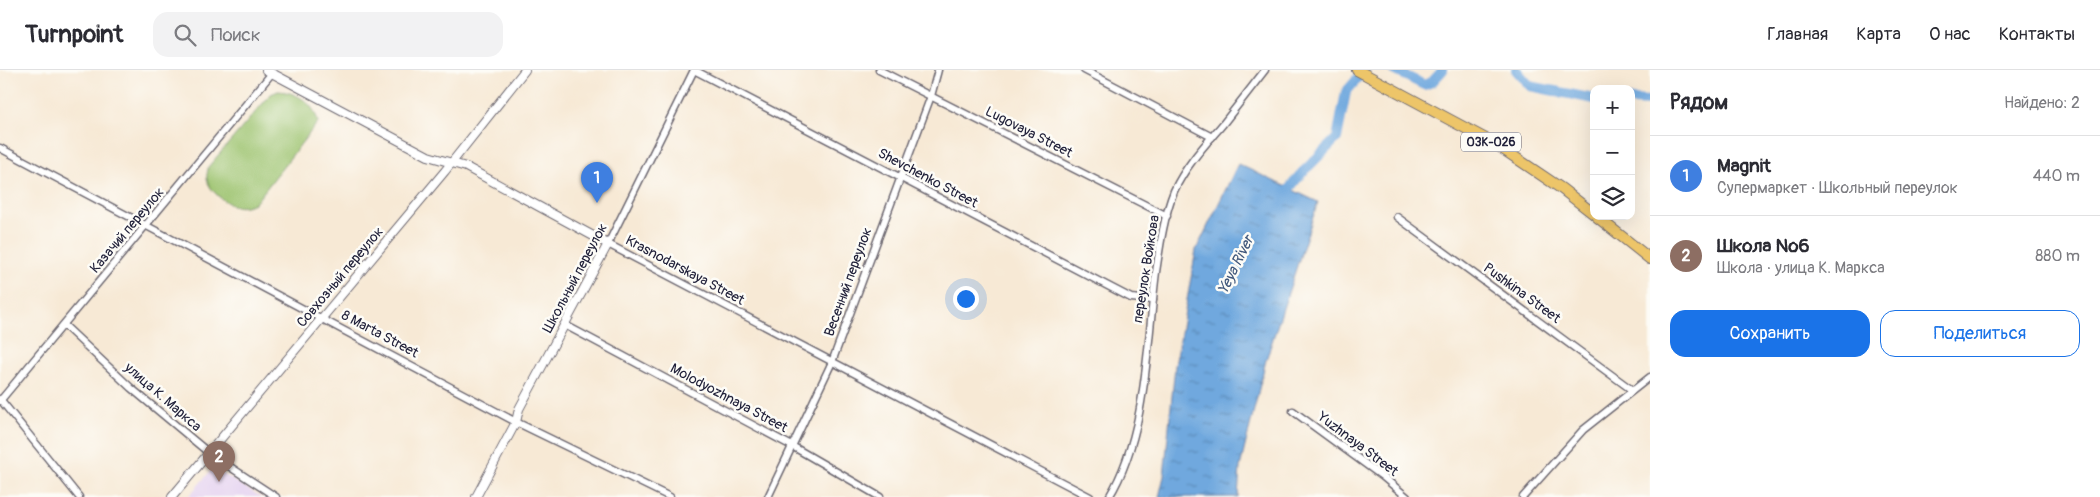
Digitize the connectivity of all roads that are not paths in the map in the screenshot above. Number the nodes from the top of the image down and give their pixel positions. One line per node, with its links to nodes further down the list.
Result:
1 (526, 70): 12 (street, Совхозный переулок)
2 (694, 70): 13 (street, Shevchenko Street); 19 (street, Школьный переулок)
3 (879, 70): 9 (street, Lugovaya Street)
4 (938, 70): 9 (street, Весенний переулок)
5 (1084, 70): 10 (street)
6 (1265, 70): 10 (street, переулок Войкова)
7 (1356, 70): 14 (main road, 03К-026)
8 (269, 72): 12 (street, Krasnodarskaya Street); 18 (street, Казачий переулок)
9 (931, 96): 13 (street, Весенний переулок); 15 (street, Lugovaya Street)
10 (1212, 137): 15 (street, переулок Войкова)
11 (0, 148): 18 (street, 8 Marta Street)
12 (451, 163): 19 (street, Krasnodarskaya Street); 22 (street, Совхозный переулок)
13 (900, 177): 21 (street, Shevchenko Street); 25 (street, Весенний переулок)
14 (1590, 211)
15 (1166, 216): 21 (street, переулок Войкова)
16 (1397, 217): 27 (street, Pushkina Street)
17 (1601, 220): 20 (main road, 03К-026)
18 (146, 226): 22 (street, 8 Marta Street); 24 (street, Казачий переулок)
19 (608, 244): 23 (street, Школьный переулок); 25 (street, Krasnodarskaya Street)
20 (1650, 260)
21 (1153, 300): 41 (street, переулок Войкова)
22 (322, 318): 30 (street, 8 Marta Street); 32 (street, Совхозный переулок)
23 (565, 324): 30 (street, Школьный переулок); 31 (street, Molodyozhnaya Street)
24 (64, 325): 28 (street, Казачий переулок); 32 (street, улица К. Маркса)
25 (832, 362): 31 (street, Весенний переулок); 40 (street, Krasnodarskaya Street)
26 (1650, 377): 27 (street)
27 (1632, 390): 43 (street)
28 (0, 400): 33 (street)
29 (1293, 411): 42 (street, Yuzhnaya Street)
30 (516, 422): 36 (street, Школьный переулок); 37 (street, 8 Marta Street)
31 (792, 446): 38 (street, Весенний переулок); 39 (street, Molodyozhnaya Street)
32 (209, 453): 34 (street, Совхозный переулок); 35 (street, улица К. Маркса)
33 (78, 497)
34 (172, 497)
35 (276, 497)
36 (476, 497)
37 (670, 497)
38 (768, 497)
39 (880, 497)
40 (1090, 497)
41 (1109, 497)
42 (1407, 497)
43 (1522, 497)

